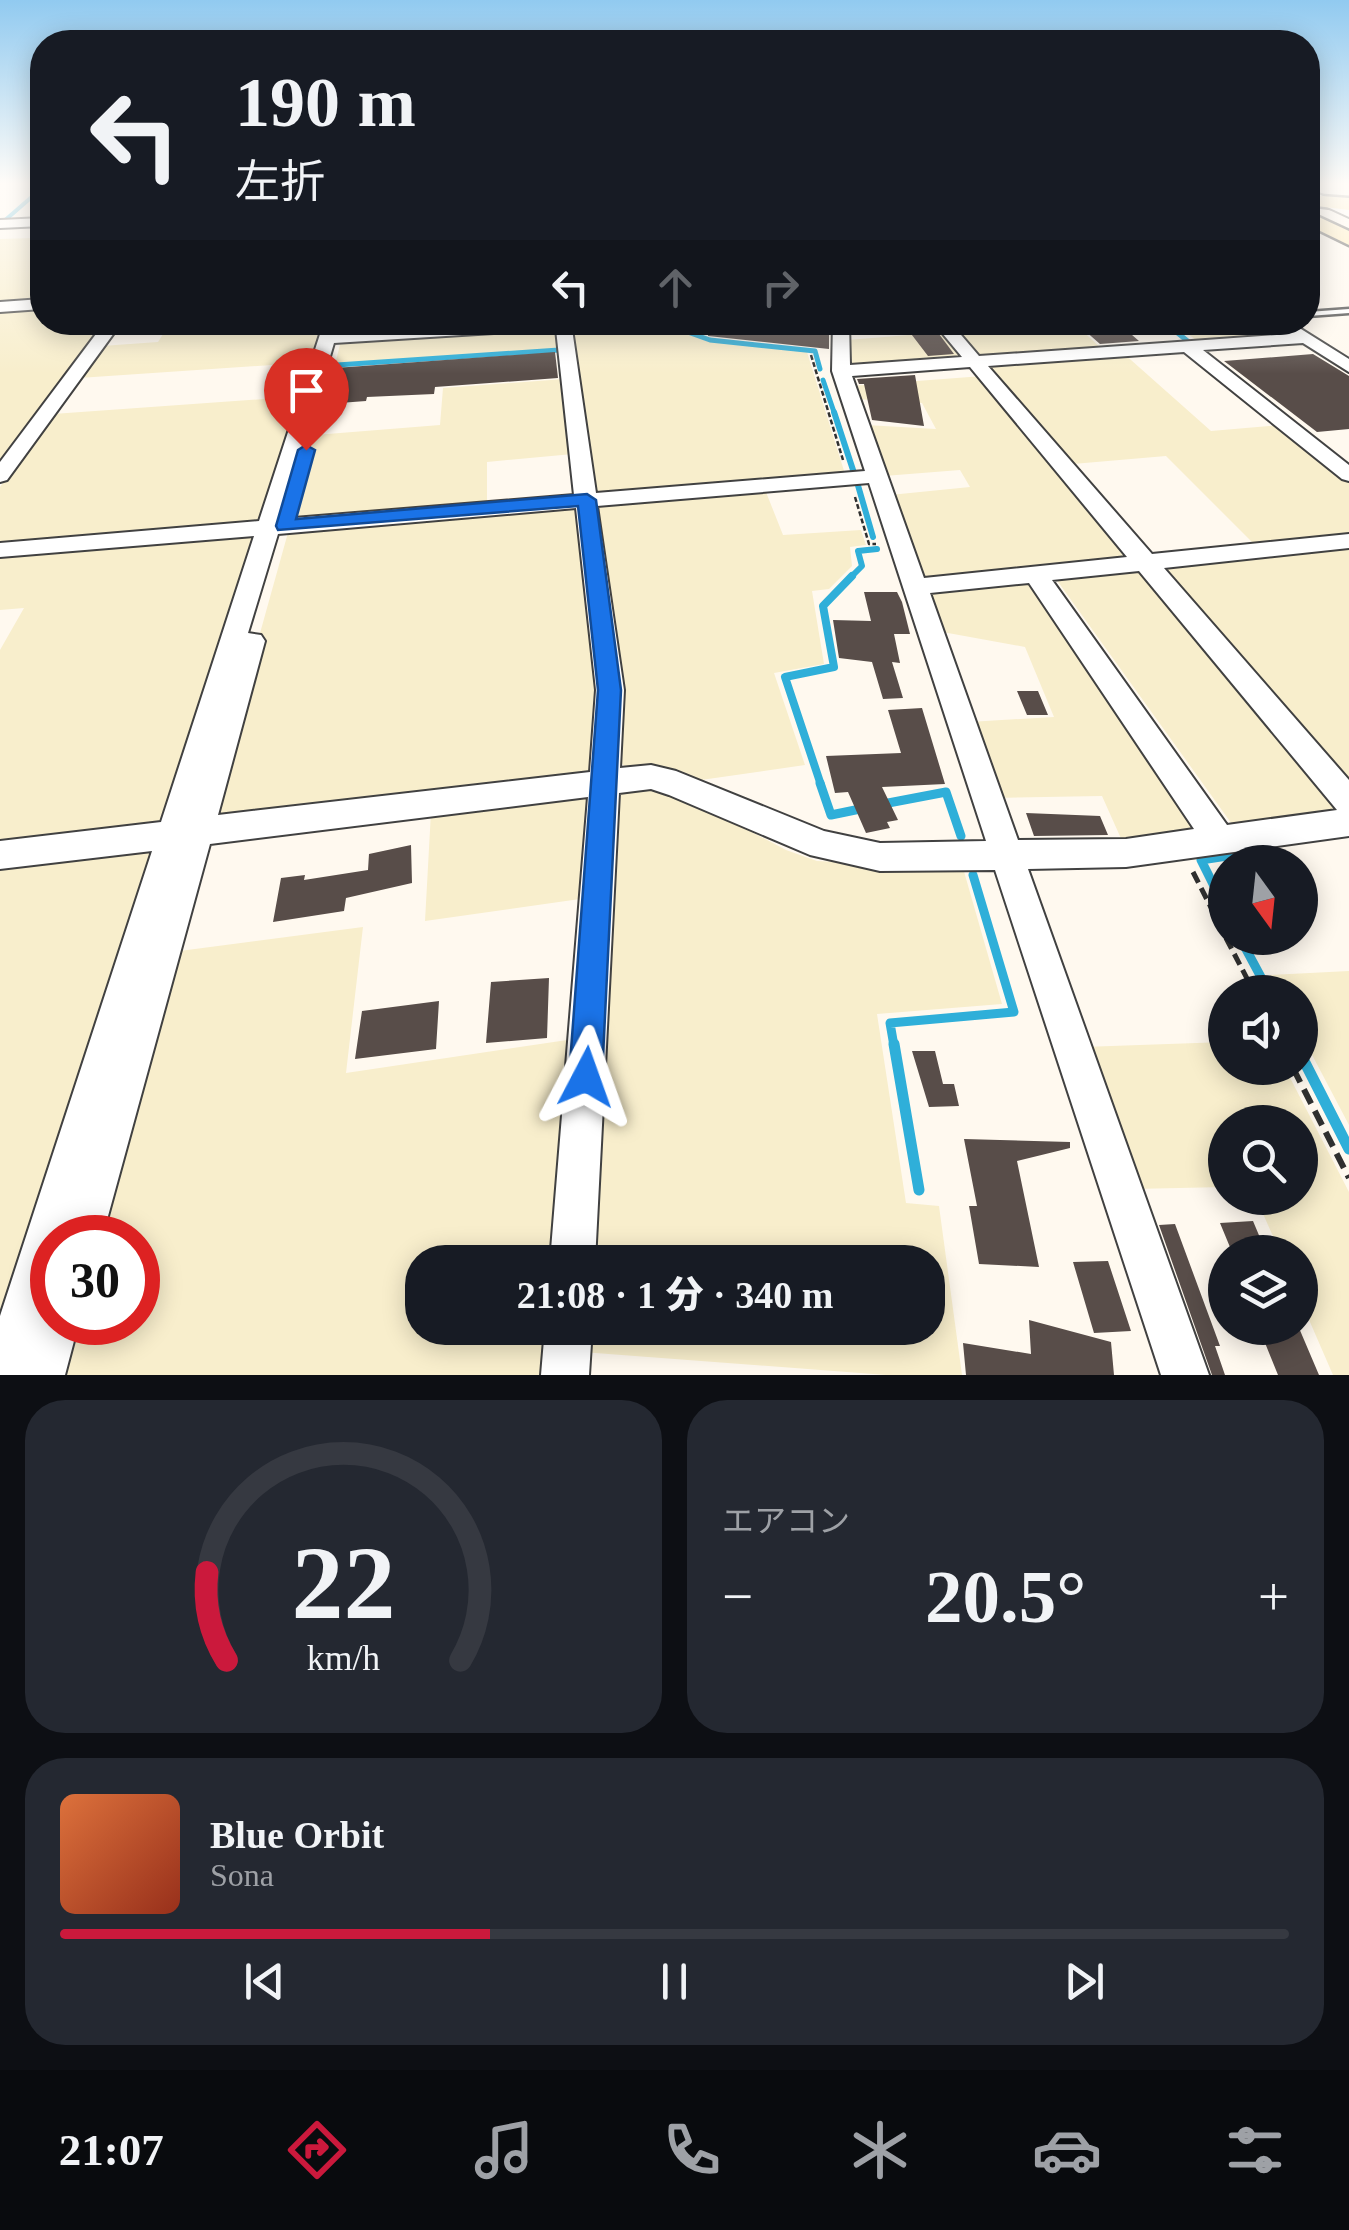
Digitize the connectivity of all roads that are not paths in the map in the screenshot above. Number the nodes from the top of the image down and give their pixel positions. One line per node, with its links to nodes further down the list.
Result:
1 (30, 305): 2 (street)
2 (0, 307)
3 (1349, 311): 4 (lane)
4 (1320, 313)
5 (104, 335): 18 (street)
6 (333, 335): 21 (street)
7 (565, 335): 20 (street)
8 (842, 335): 15 (street)
9 (953, 335): 13 (street)
10 (1302, 335): 11 (street)
11 (1306, 338): 12 (street); 14 (street)
12 (1193, 346): 13 (street); 16 (street); 17 (street)
13 (975, 362): 15 (street); 24 (street)
14 (1349, 366)
15 (841, 371): 19 (street)
16 (1349, 463)
17 (1349, 475)
18 (0, 476)
19 (877, 476): 20 (street); 26 (street)
20 (587, 500): 21 (street); 27 (street)
21 (276, 526): 23 (street); 30 (street)
22 (1349, 541): 24 (street)
23 (0, 550)
24 (1143, 562): 25 (street); 28 (street)
25 (1035, 574): 26 (street); 31 (street)
26 (915, 587): 33 (street)
27 (605, 781): 30 (street); 33 (street); 35 (street)
28 (1349, 802)
29 (1349, 822): 31 (street)
30 (186, 832): 32 (street); 34 (street); 38 (street)
31 (1220, 840): 33 (street)
32 (0, 854)
33 (1004, 856): 41 (street)
34 (86, 1215)
35 (574, 1245)
36 (49, 1345): 39 (street)
37 (567, 1345): 40 (street)
38 (6, 1375)
39 (40, 1375)
40 (565, 1375)
41 (1185, 1375)

